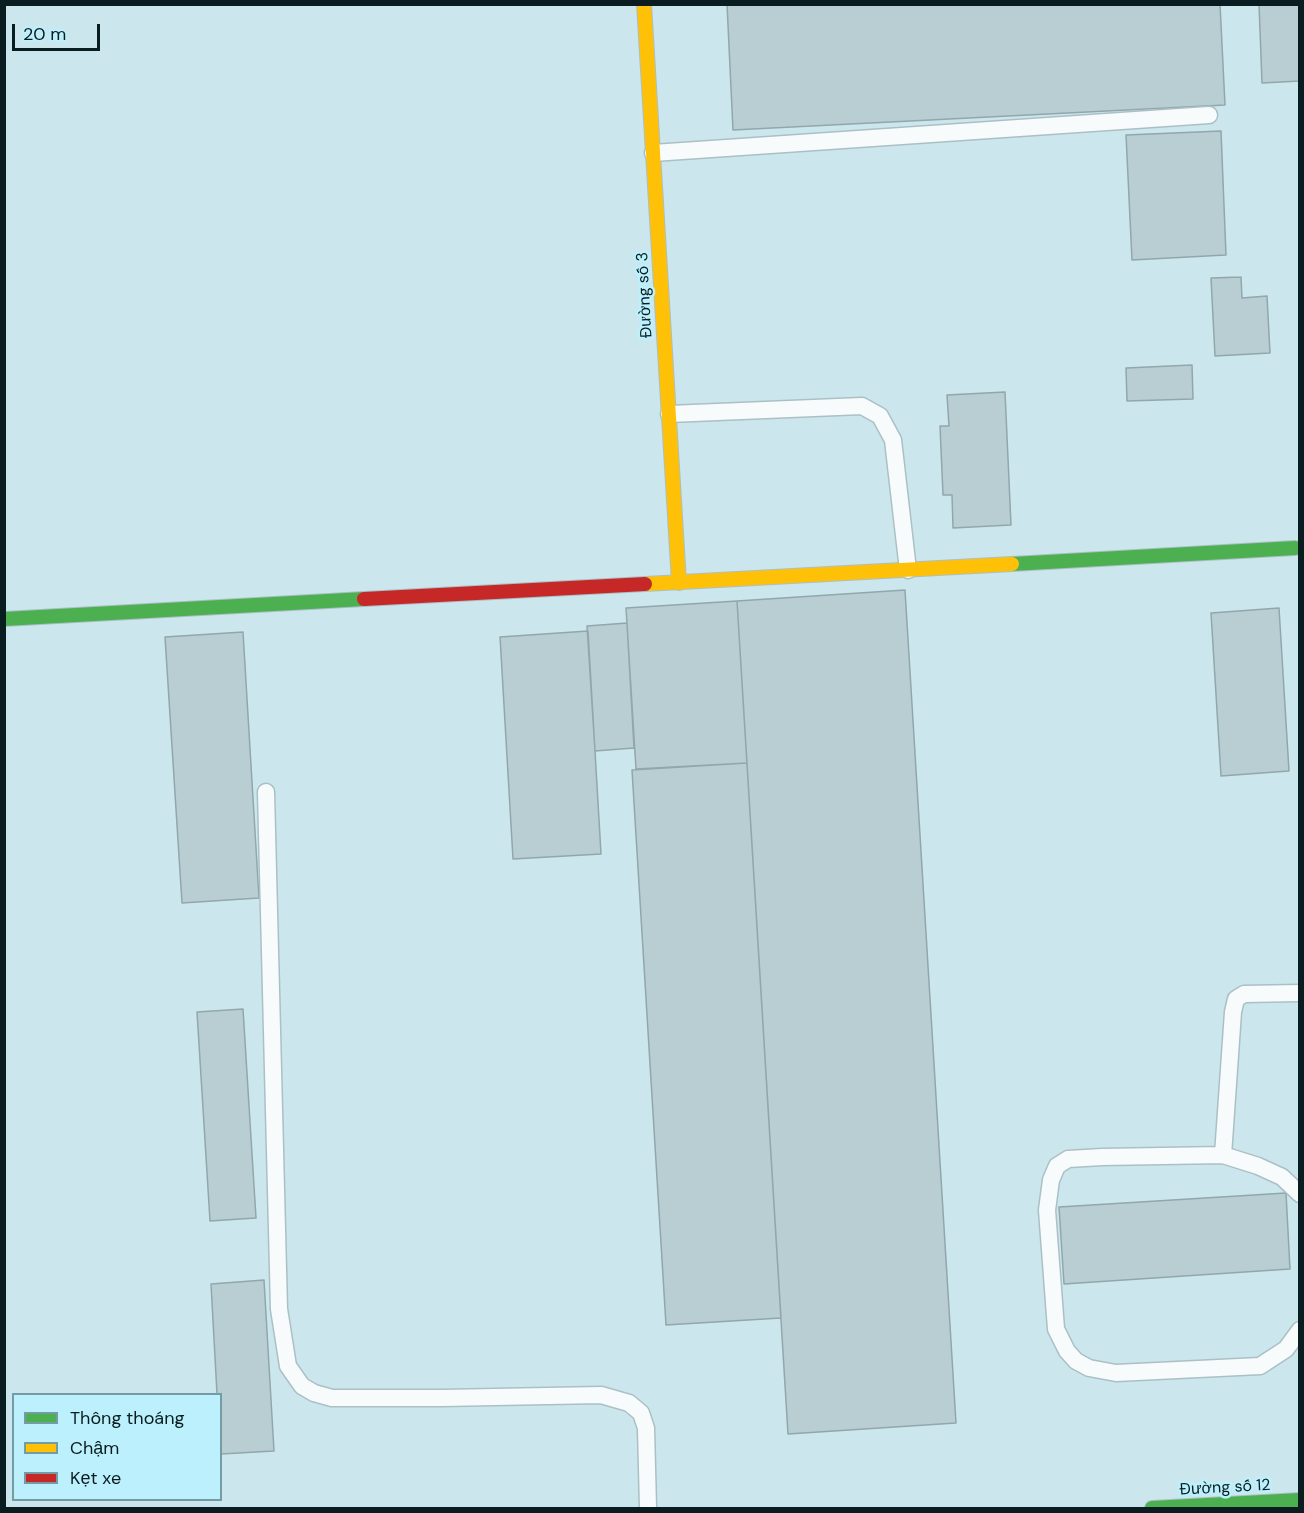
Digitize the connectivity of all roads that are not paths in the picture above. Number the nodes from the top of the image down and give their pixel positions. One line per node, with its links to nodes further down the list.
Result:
1 (644, 4): 3 (street, Đường số 3)
2 (1209, 115): 3 (lane)
3 (653, 153): 4 (street, Đường số 3)
4 (669, 414): 6 (lane); 7 (street, Đường số 3)
5 (1295, 548): 6 (street)
6 (908, 570): 7 (street)
7 (679, 583): 8 (street)
8 (4, 619)
9 (266, 792): 15 (lane)
10 (1299, 993): 11 (lane)
11 (1223, 1155): 12 (lane); 13 (lane)
12 (1299, 1194)
13 (1299, 1330)
14 (1299, 1500): 16 (street, Đường số 12)
15 (648, 1509)
16 (1152, 1509)

